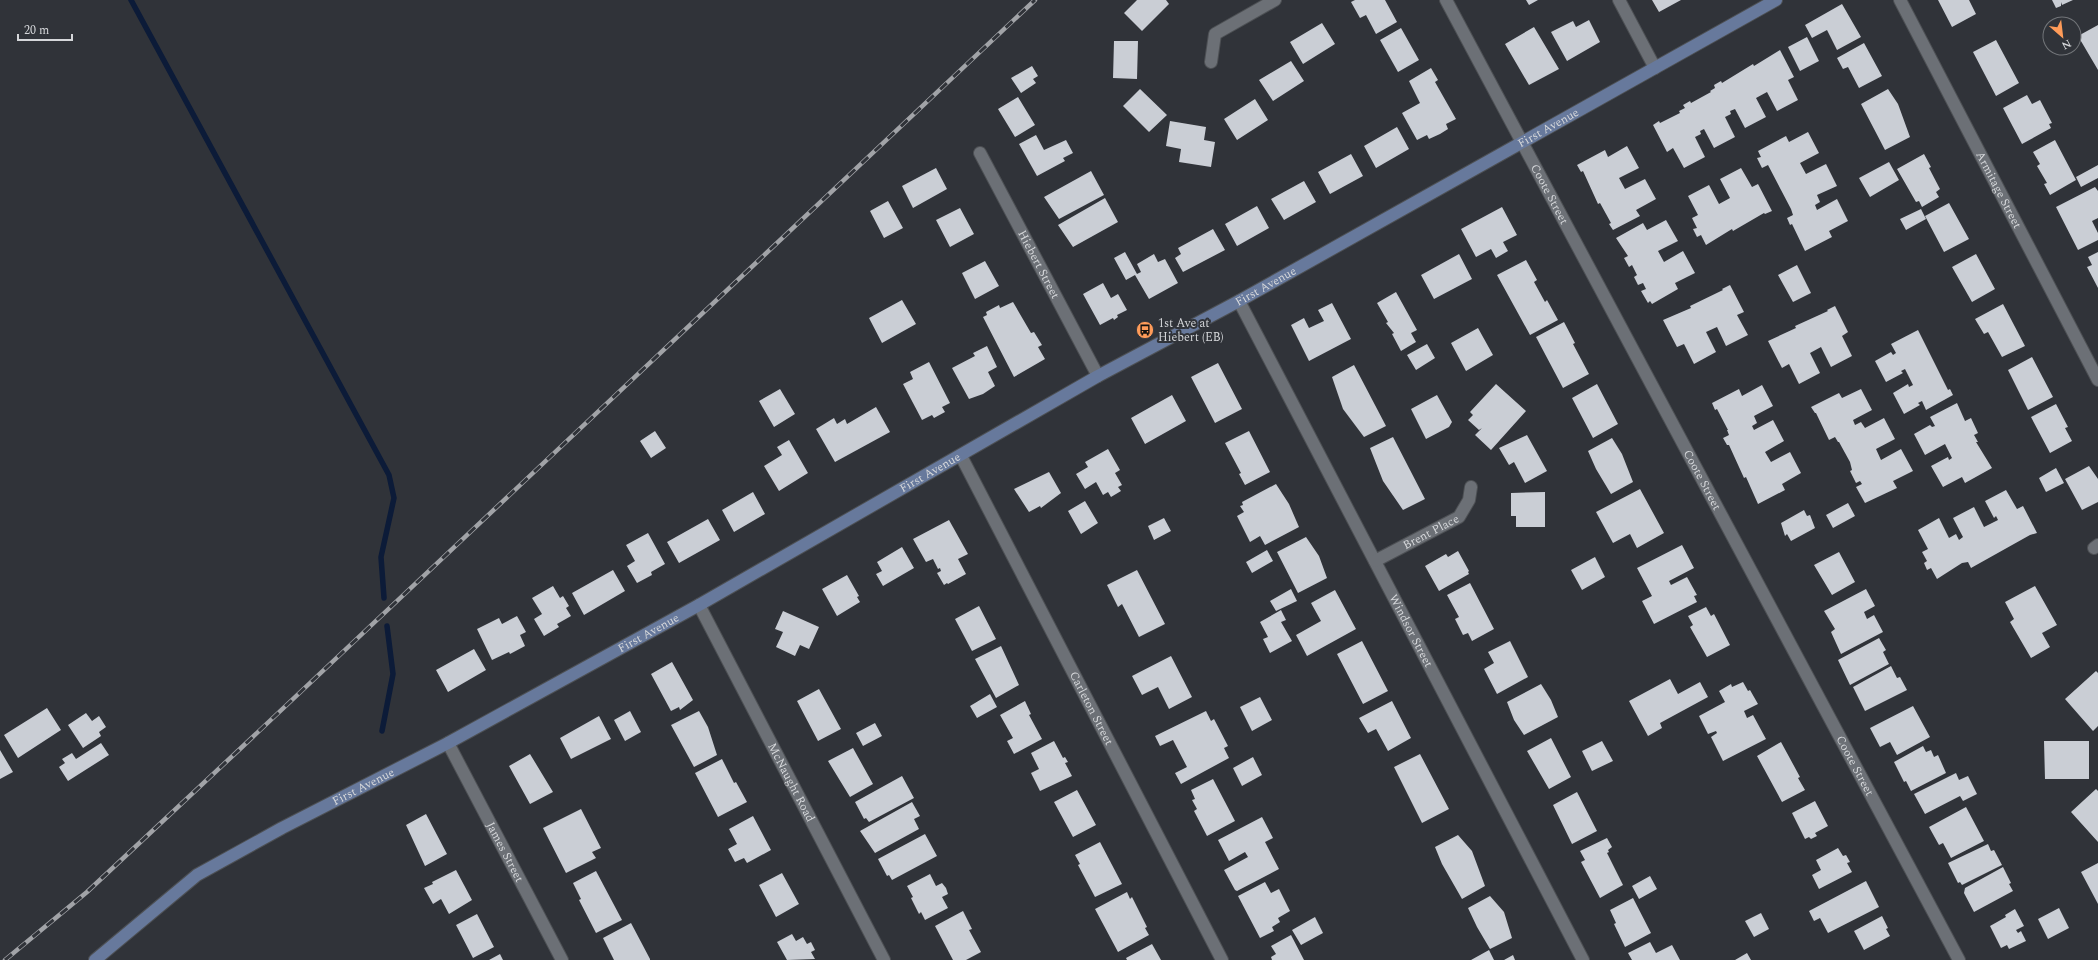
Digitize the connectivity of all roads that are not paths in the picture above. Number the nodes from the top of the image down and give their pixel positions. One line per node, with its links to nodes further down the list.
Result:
1 (1275, 0): 6 (street)
2 (1446, 0): 8 (street, Coote Street)
3 (1619, 0): 7 (street)
4 (1776, 0): 7 (street, First Avenue)
5 (1900, 0): 12 (street, Armitage Street)
6 (1210, 62)
7 (1655, 68): 8 (street, First Avenue)
8 (1521, 142): 10 (street, First Avenue); 23 (street, Coote Street)
9 (980, 153): 11 (street, Hiebert Street)
10 (1239, 301): 11 (street, First Avenue); 15 (street, Windsor Street)
11 (1098, 376): 13 (street, First Avenue)
12 (2098, 380)
13 (961, 456): 16 (street, First Avenue); 21 (street, Carleton Street)
14 (1471, 487): 15 (street, Brent Place)
15 (1375, 561): 22 (street, Windsor Street)
16 (699, 605): 17 (street, First Avenue); 20 (street, McNaught Road)
17 (448, 743): 18 (street, First Avenue); 19 (street, James Street)
18 (95, 960)
19 (562, 960)
20 (884, 960)
21 (1222, 960)
22 (1583, 960)
23 (1959, 960)

